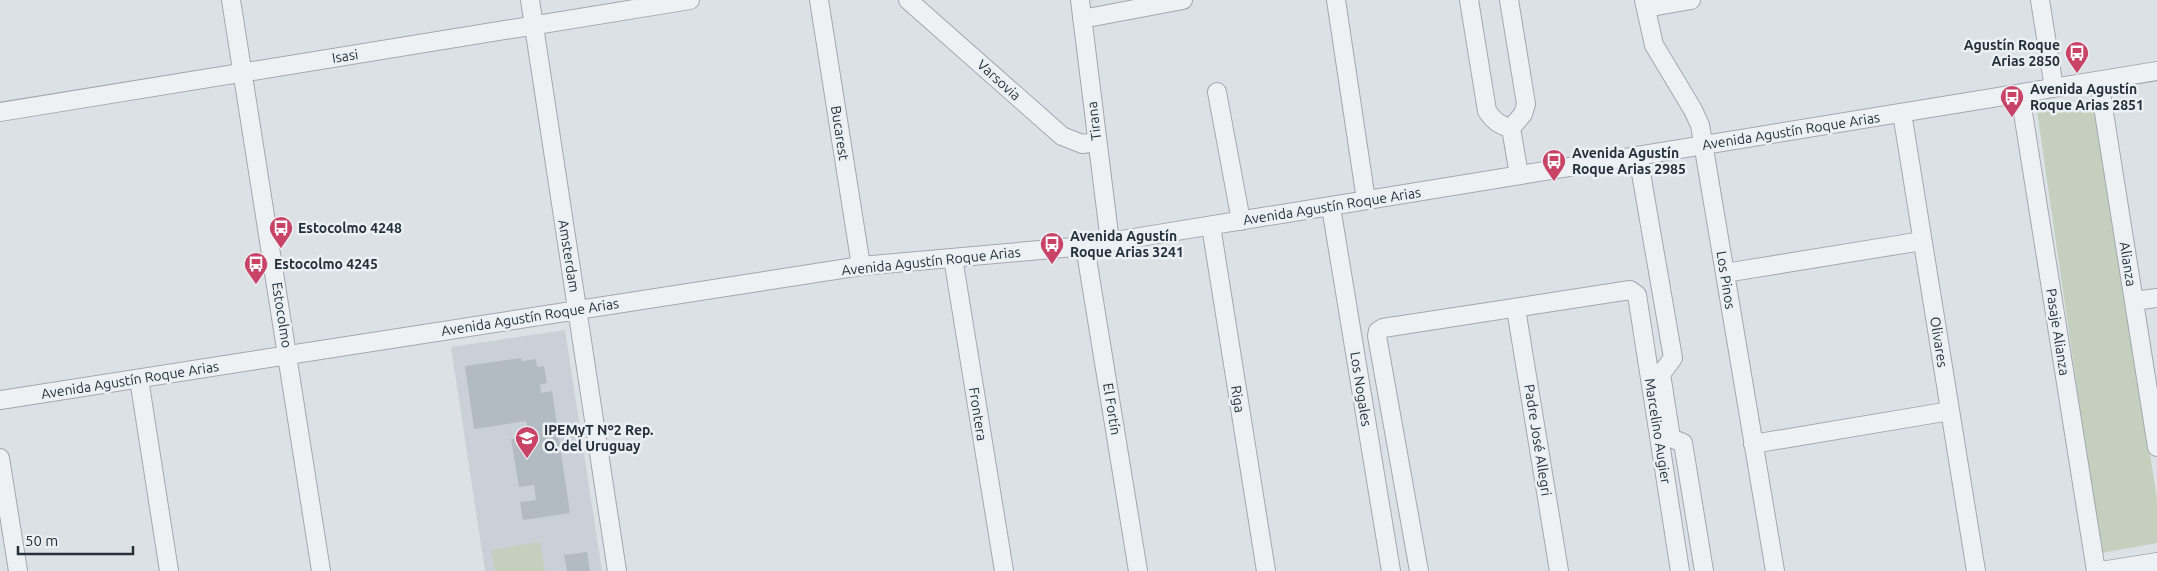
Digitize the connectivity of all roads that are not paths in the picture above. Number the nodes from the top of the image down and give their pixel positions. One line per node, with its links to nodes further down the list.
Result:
1 (231, 0): 17 (street, Estocolmo)
2 (530, 0): 15 (street, Amsterdam)
3 (690, 0): 15 (street, Isasi)
4 (819, 0): 37 (street, Bucarest)
5 (908, 0): 25 (street, Varsovia)
6 (1080, 0): 14 (street, Tirana)
7 (1183, 0): 14 (street)
8 (1336, 0): 29 (street)
9 (1469, 0): 24 (street)
10 (1509, 0): 24 (street)
11 (1691, 0): 13 (street)
12 (2040, 0): 19 (street)
13 (1645, 4): 26 (street, Los Pinos)
14 (1082, 19): 25 (street, Tirana)
15 (534, 25): 17 (street, Isasi); 42 (street, Amsterdam)
16 (2157, 71): 18 (street, Avenida Agustín Roque Arias)
17 (243, 72): 22 (street, Isasi); 43 (street, Estocolmo)
18 (2099, 81): 19 (street, Avenida Agustín Roque Arias); 40 (street, Alianza)
19 (2054, 88): 21 (street, Avenida Agustín Roque Arias)
20 (1217, 92): 31 (street)
21 (2020, 94): 23 (street, Avenida Agustín Roque Arias); 65 (street, Pasaje Alianza)
22 (0, 112)
23 (1902, 113): 26 (street, Avenida Agustín Roque Arias); 33 (street, Olivares)
24 (1511, 128): 28 (street)
25 (1097, 142): 34 (street, Tirana)
26 (1704, 145): 27 (street, Avenida Agustín Roque Arias); 38 (street, Los Pinos)
27 (1638, 156): 28 (street, Avenida Agustín Roque Arias); 62 (street)
28 (1519, 175): 29 (street, Avenida Agustín Roque Arias)
29 (1366, 200): 30 (street, Avenida Agustín Roque Arias)
30 (1331, 207): 31 (street, Avenida Agustín Roque Arias); 58 (street, Los Nogales)
31 (1241, 221): 32 (street, Avenida Agustín Roque Arias)
32 (1211, 226): 34 (street, Avenida Agustín Roque Arias); 57 (street, Riga)
33 (1922, 241): 38 (street); 46 (street, Olivares)
34 (1110, 242): 35 (street, Avenida Agustín Roque Arias)
35 (1085, 246): 36 (street, Avenida Agustín Roque Arias); 56 (street, El Fortín)
36 (953, 258): 37 (street, Avenida Agustín Roque Arias); 55 (street, Frontera)
37 (861, 266): 42 (street, Avenida Agustín Roque Arias)
38 (1725, 272): 47 (street, Los Pinos)
39 (2157, 298): 40 (street)
40 (2134, 301): 48 (street, Alianza)
41 (1516, 309): 59 (street); 60 (street, Padre José Allegri); 61 (street, Marcelino Augier)
42 (577, 310): 43 (street, Avenida Agustín Roque Arias); 54 (street, Amsterdam)
43 (288, 355): 44 (street, Avenida Agustín Roque Arias); 53 (street, Estocolmo)
44 (139, 379): 45 (street, Avenida Agustín Roque Arias); 52 (street)
45 (0, 400)
46 (1950, 411): 47 (street); 64 (street, Olivares)
47 (1753, 444): 63 (street, Los Pinos)
48 (2157, 447)
49 (0, 458): 51 (street)
50 (2157, 562): 66 (street)
51 (18, 571)
52 (169, 571)
53 (321, 571)
54 (616, 571)
55 (1004, 571)
56 (1138, 571)
57 (1266, 571)
58 (1391, 571)
59 (1419, 571)
60 (1559, 571)
61 (1680, 571)
62 (1704, 571)
63 (1775, 571)
64 (1976, 571)
65 (2096, 571)
66 (2100, 571)

